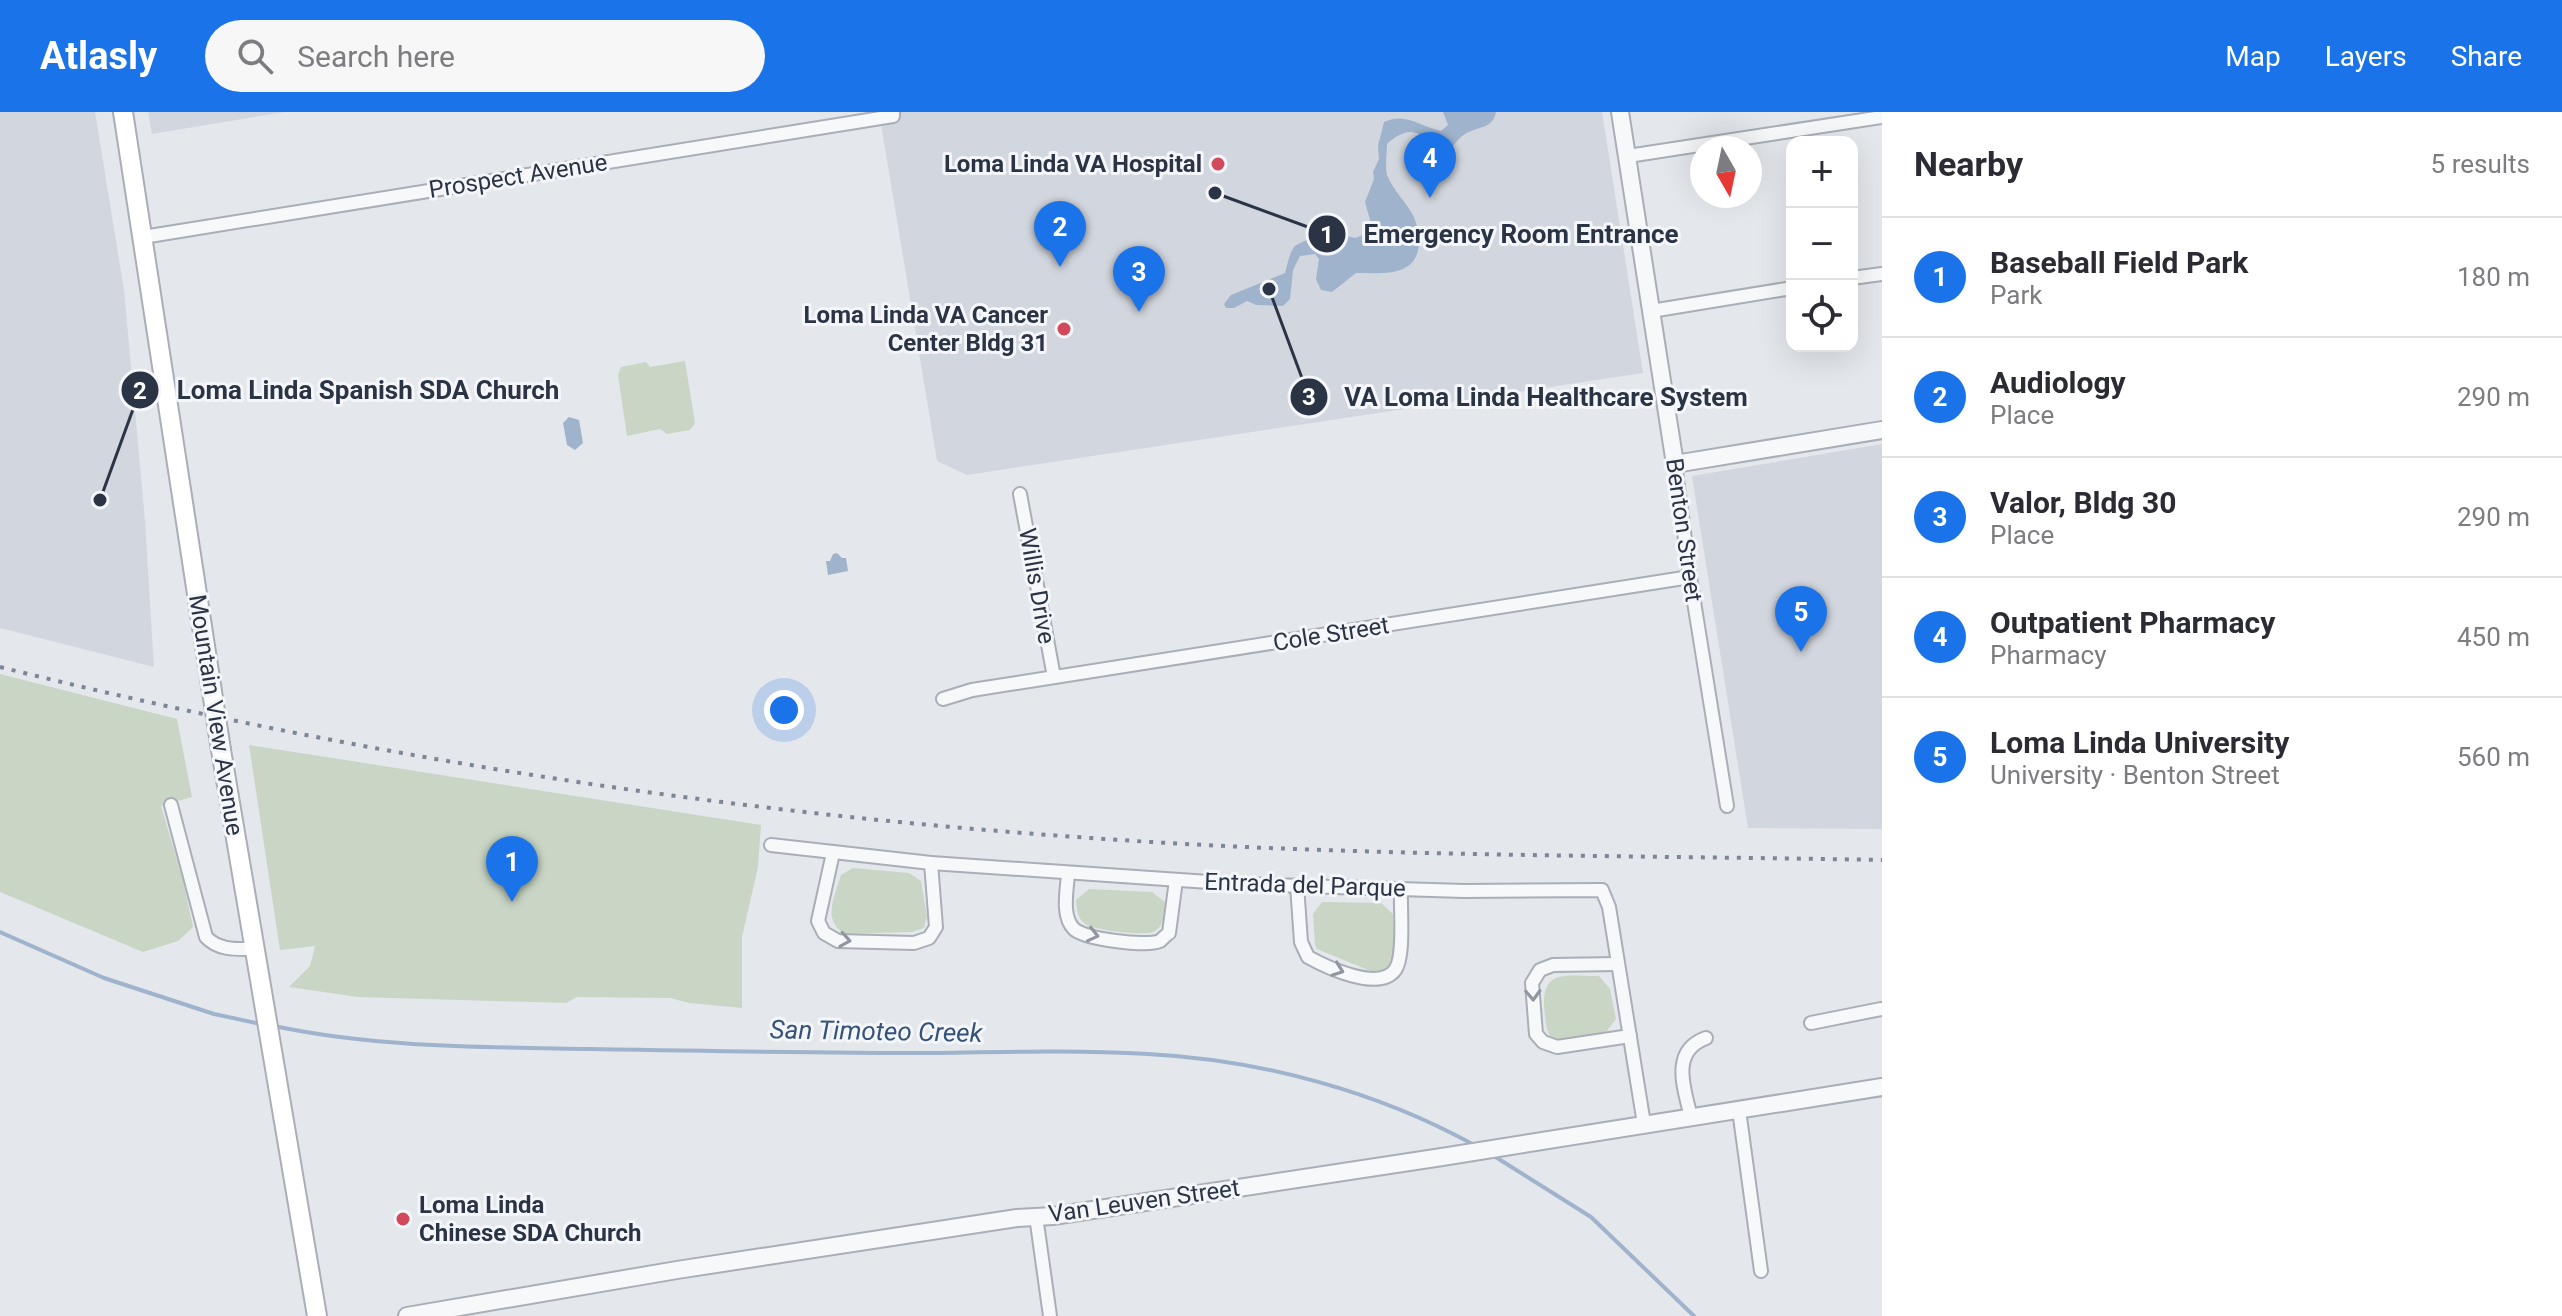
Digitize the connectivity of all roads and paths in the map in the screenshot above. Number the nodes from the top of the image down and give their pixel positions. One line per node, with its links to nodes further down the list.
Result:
1 (123, 112): 6 (main road, Mountain View Avenue)
2 (1620, 112): 5 (street, Benton Street)
3 (893, 114): 6 (street, Prospect Avenue)
4 (1882, 117): 5 (street)
5 (1628, 156): 10 (street, Benton Street)
6 (143, 237): 26 (main road, Mountain View Avenue, bridge)
7 (1882, 274): 8 (street)
8 (1858, 277)
9 (1786, 289): 10 (street)
10 (1651, 311): 12 (street, Benton Street)
11 (1882, 430): 12 (street)
12 (1675, 464): 14 (street, Benton Street)
13 (1020, 494): 15 (street, Willis Drive)
14 (1690, 577): 15 (street, Cole Street); 18 (street, Benton Street)
15 (1054, 677): 16 (street, Cole Street)
16 (943, 699)
17 (171, 805): 26 (street)
18 (1727, 806)
19 (771, 845): 20 (street, Entrada del Parque)
20 (833, 853): 21 (street, Entrada del Parque); 21 (street, one-way to 21)
21 (931, 863): 22 (street, Entrada del Parque)
22 (1068, 874): 23 (street, Entrada del Parque); 23 (street, one-way to 23)
23 (1176, 880): 24 (street, Entrada del Parque)
24 (1297, 885): 25 (street, Entrada del Parque); 25 (street, one-way to 25)
25 (1401, 889): 27 (street, Entrada del Parque)
26 (255, 949): 38 (main road, Mountain View Avenue)
27 (1618, 964): 30 (street, Entrada del Parque); 30 (street, one-way to 30)
28 (1881, 1009): 29 (street)
29 (1811, 1023)
30 (1630, 1036): 35 (street, Entrada del Parque)
31 (1706, 1038): 34 (street)
32 (1882, 1087): 33 (street, Van Leuven Street)
33 (1739, 1110): 34 (street, Van Leuven Street); 37 (street)
34 (1691, 1117): 35 (street, Van Leuven Street)
35 (1644, 1124): 36 (street, Van Leuven Street)
36 (1036, 1216): 39 (street, Van Leuven Street); 40 (street)
37 (1761, 1271)
38 (317, 1316)
39 (407, 1316)
40 (1050, 1316)

